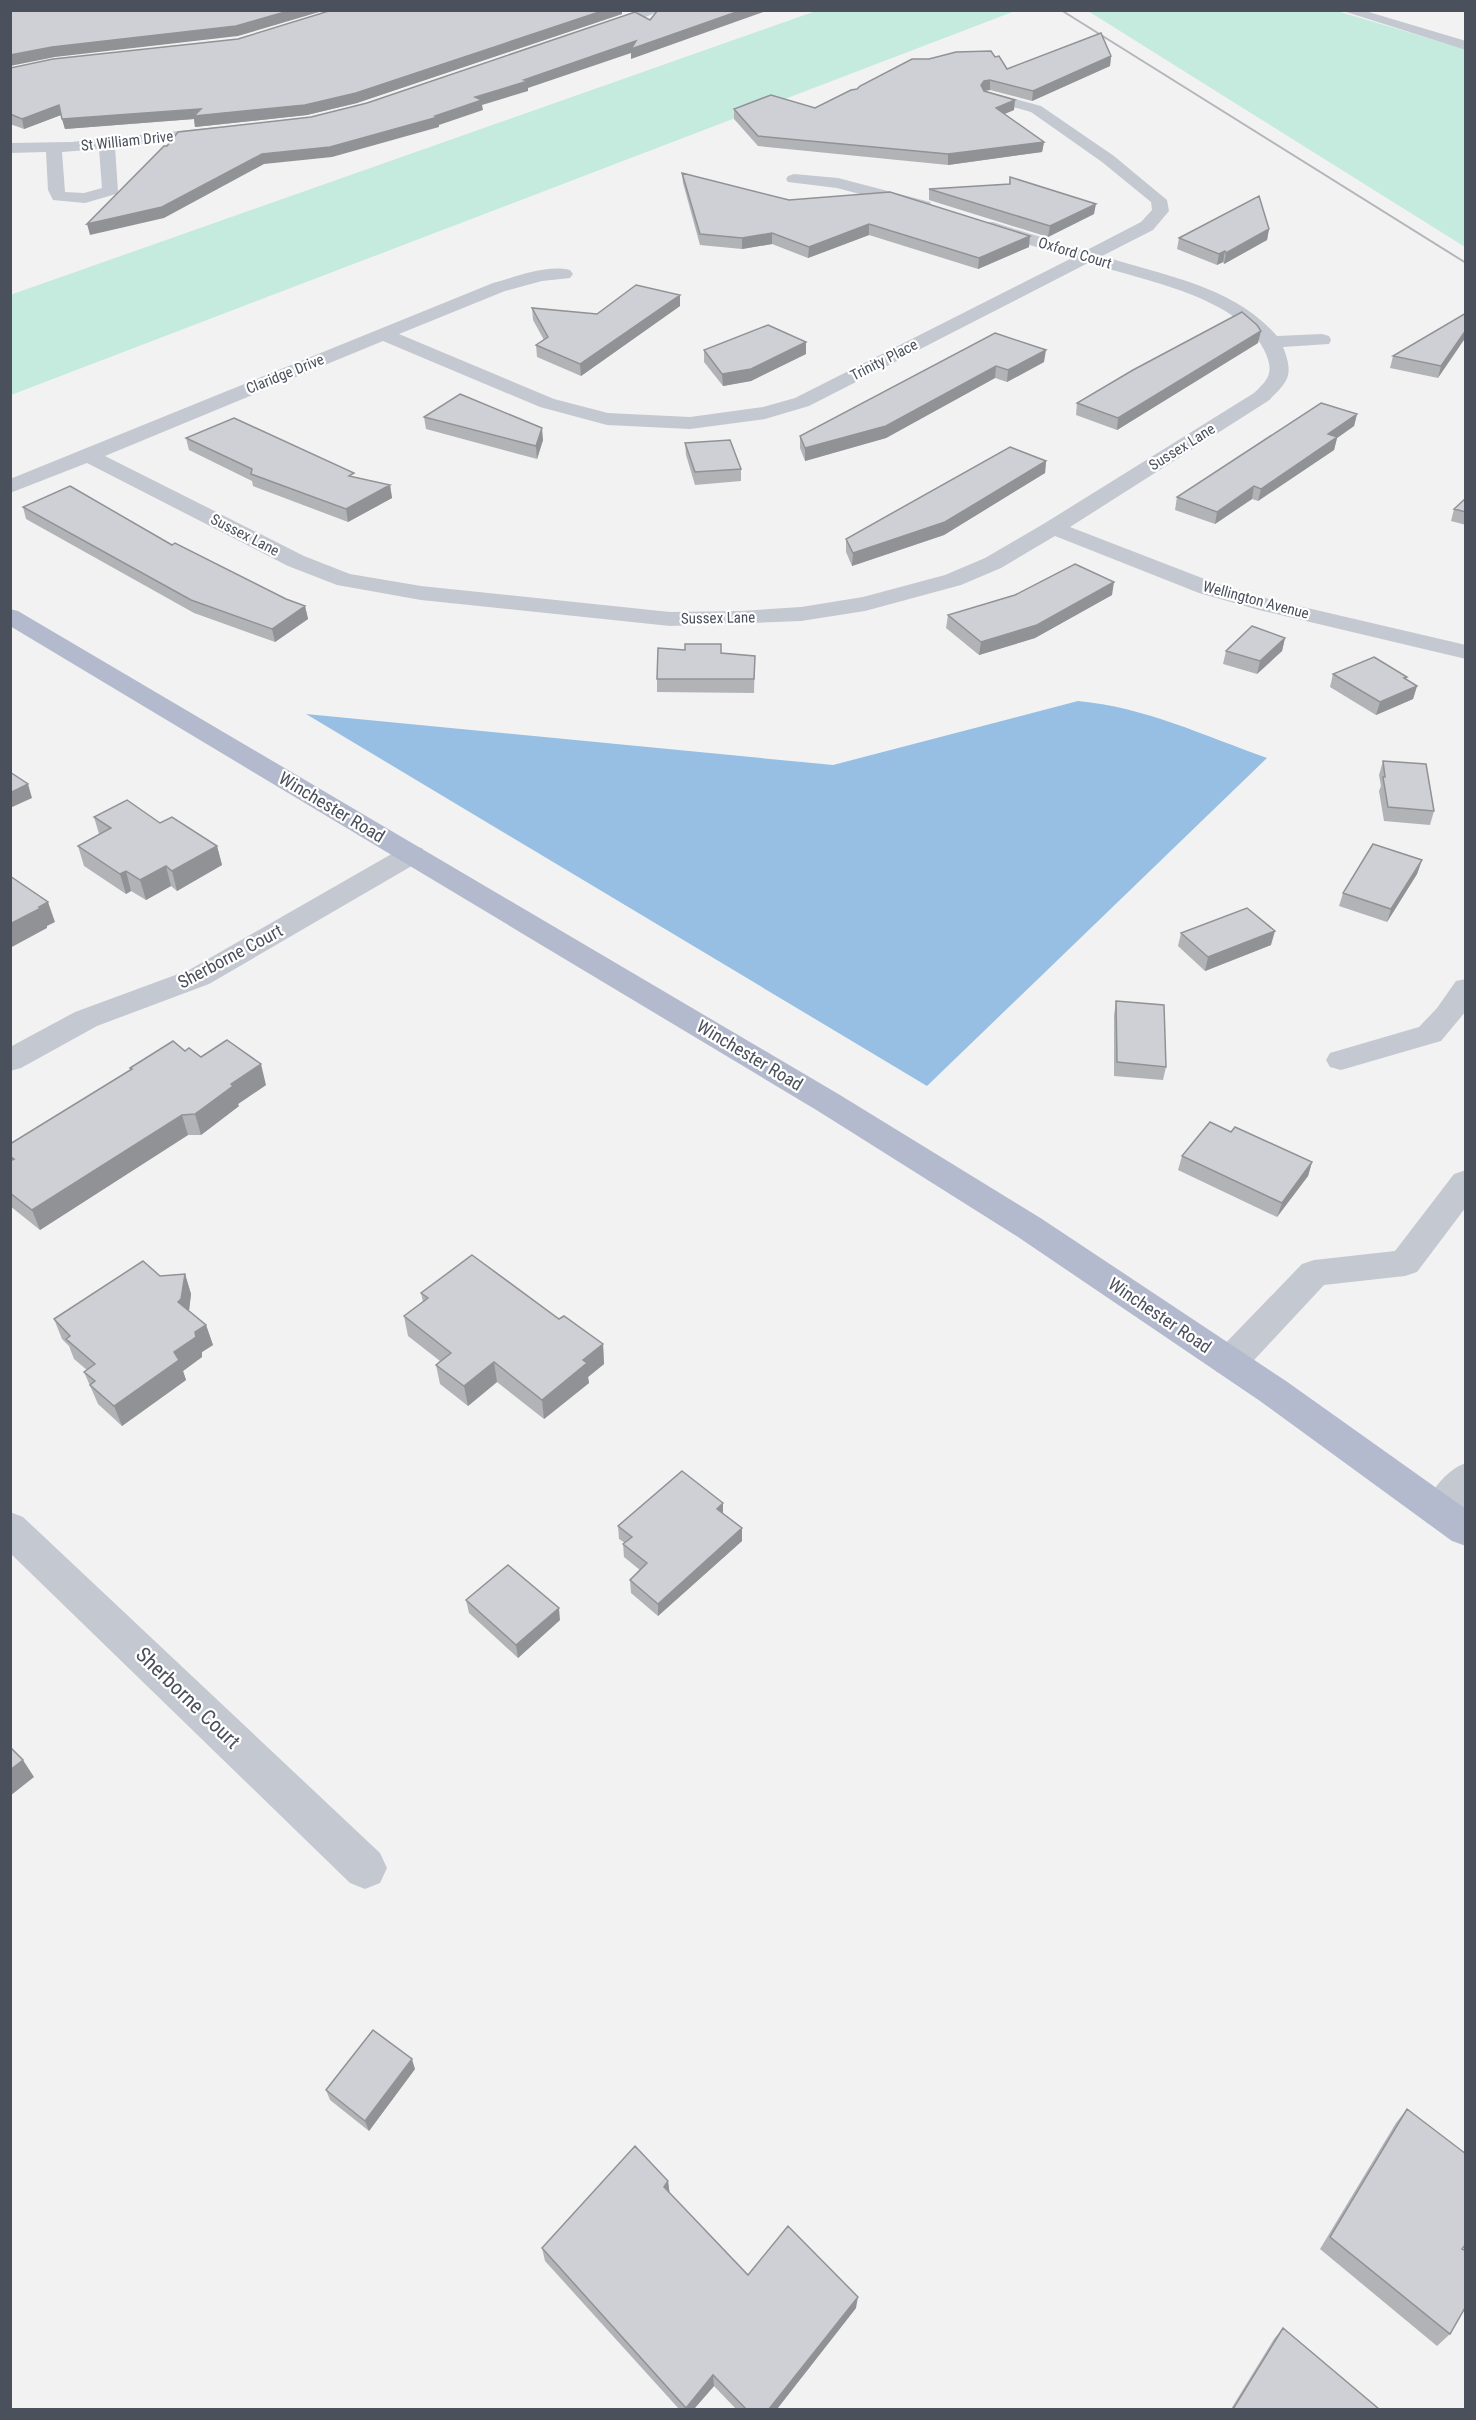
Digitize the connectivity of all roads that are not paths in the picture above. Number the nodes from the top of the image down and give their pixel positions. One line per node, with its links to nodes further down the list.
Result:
1 (657, 10): 5 (street)
2 (1346, 10): 4 (street)
3 (1420, 20): 4 (street)
4 (1399, 26): 6 (street)
5 (589, 33)
6 (1466, 46)
7 (989, 96): 15 (street, Trinity Place)
8 (233, 130): 9 (street, St William Drive)
9 (107, 144): 11 (street, St William Drive); 11 (street)
10 (10, 148): 11 (street, St William Drive)
11 (54, 148)
12 (794, 179): 13 (street)
13 (941, 212)
14 (974, 222): 15 (street, Oxford Court)
15 (1087, 257): 17 (street, Trinity Place); 19 (street, Oxford Court)
16 (564, 274): 17 (street, Claridge Drive)
17 (382, 334): 20 (street, Claridge Drive)
18 (1322, 340): 19 (street)
19 (1272, 342): 22 (street, Sussex Lane)
20 (88, 455): 21 (street, Claridge Drive); 22 (street, Sussex Lane)
21 (10, 488)
22 (1053, 528): 24 (street, Wellington Avenue)
23 (10, 616): 25 (main road, Winchester Road)
24 (1466, 652)
25 (412, 854): 28 (street, Sherborne Court); 30 (main road, Winchester Road)
26 (1466, 988): 27 (street)
27 (1341, 1060)
28 (10, 1061)
29 (1466, 1182): 30 (street)
30 (1230, 1362): 32 (main road, Winchester Road)
31 (1466, 1478): 32 (street)
32 (1453, 1521)
33 (10, 1528): 34 (street, Sherborne Court)
34 (365, 1868)

